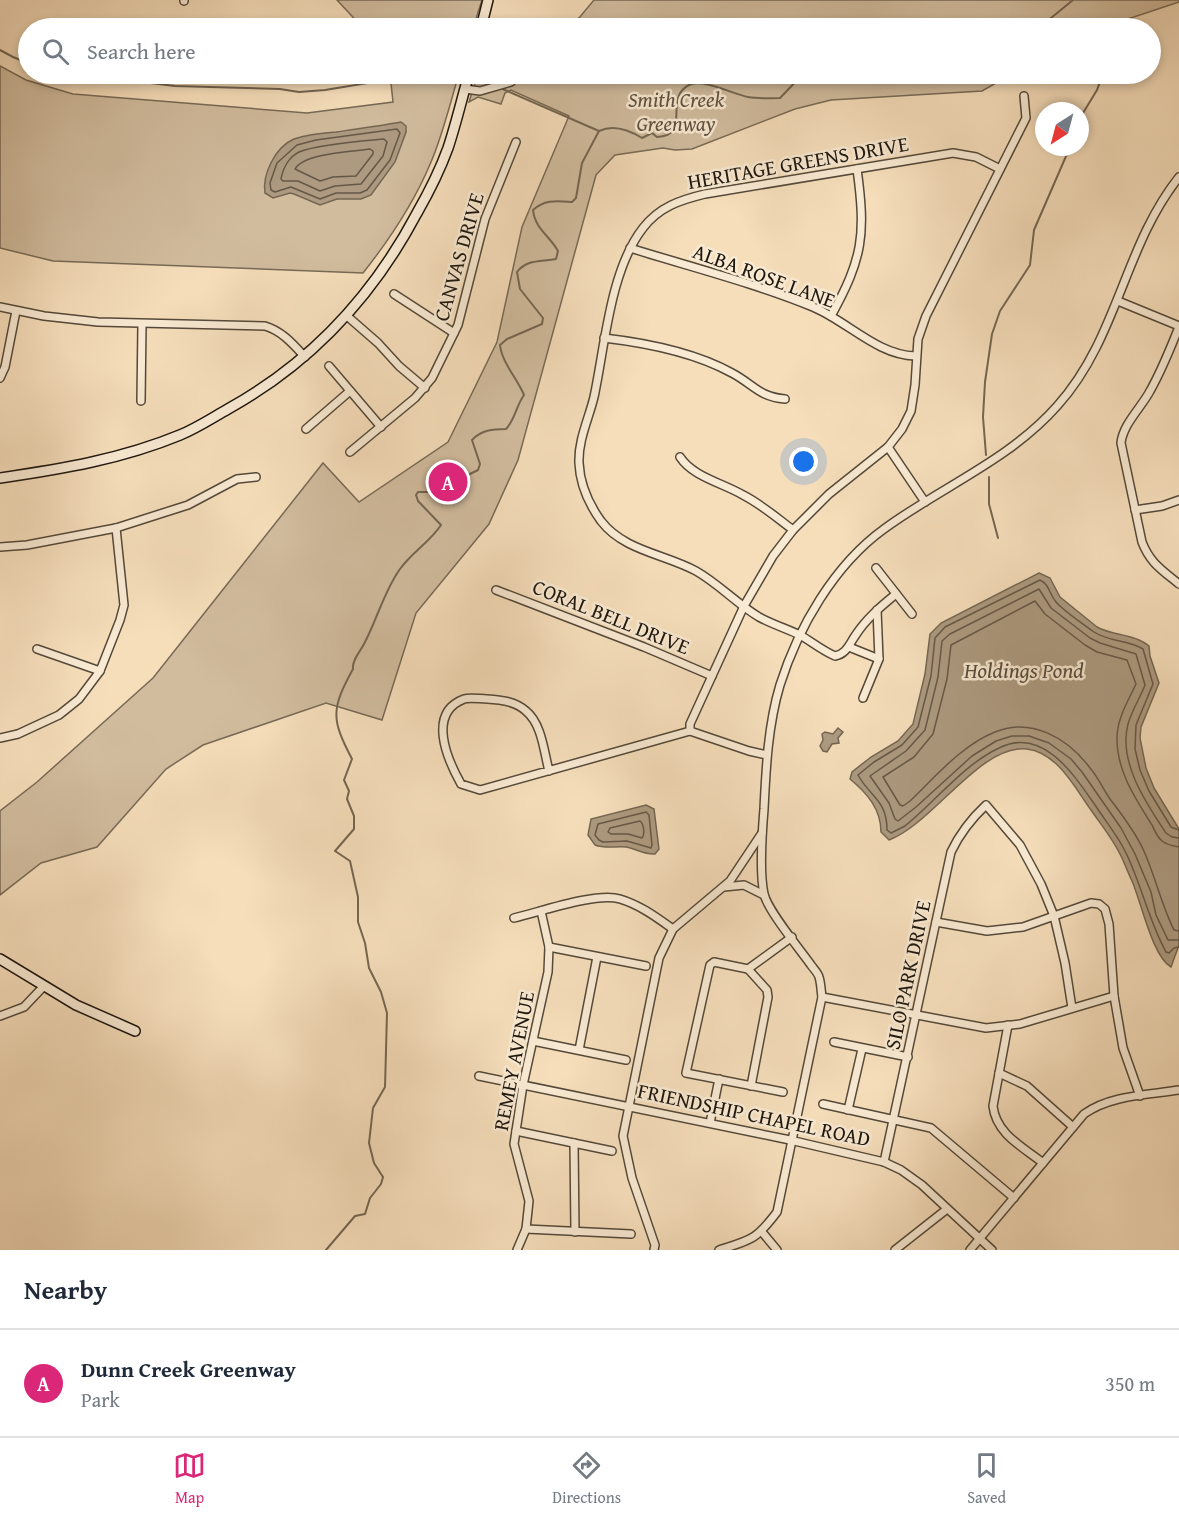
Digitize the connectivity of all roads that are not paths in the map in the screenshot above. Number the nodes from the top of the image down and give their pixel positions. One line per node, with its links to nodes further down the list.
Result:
1 (488, 0): 2 (main road)
2 (484, 18)
3 (466, 84): 5 (main road)
4 (504, 84): 5 (street)
5 (465, 89): 16 (main road)
6 (1024, 96): 9 (street)
7 (516, 142): 20 (street, CANVAS DRIVE)
8 (857, 169): 9 (street, HERITAGE GREENS DRIVE); 11 (street, HERITAGE GREENS DRIVE); 17 (street)
9 (1000, 169): 22 (street)
10 (1179, 177): 13 (street)
11 (630, 248): 17 (street, ALBA ROSE LANE); 21 (street, HERITAGE GREENS DRIVE)
12 (394, 294): 20 (street)
13 (1118, 301): 19 (street); 38 (street)
14 (0, 307): 15 (street)
15 (16, 311): 18 (street); 25 (street)
16 (347, 316): 23 (main road); 26 (street)
17 (831, 316): 22 (street, ALBA ROSE LANE)
18 (142, 324): 23 (street); 29 (street)
19 (1179, 326): 39 (street)
20 (454, 333): 26 (street, CANVAS DRIVE)
21 (604, 338): 28 (street); 47 (street, HERITAGE GREENS DRIVE)
22 (915, 356): 32 (street)
23 (305, 357): 35 (main road)
24 (329, 366): 27 (street)
25 (0, 378)
26 (425, 388): 30 (street, CANVAS DRIVE)
27 (350, 391): 30 (street); 31 (street)
28 (784, 399)
29 (141, 401)
30 (381, 427): 33 (street, CANVAS DRIVE)
31 (306, 429)
32 (888, 447): 38 (street); 41 (street)
33 (350, 452)
34 (680, 457): 41 (street)
35 (0, 477)
36 (256, 477): 40 (street)
37 (1179, 500): 39 (street)
38 (925, 502): 50 (street)
39 (1136, 510): 44 (street)
40 (116, 528): 42 (street); 54 (street)
41 (793, 530): 47 (street)
42 (0, 548)
43 (876, 568): 46 (street)
44 (1179, 584)
45 (496, 590): 55 (street, CORAL BELL DRIVE)
46 (897, 594): 48 (street); 49 (street)
47 (744, 606): 50 (street, HERITAGE GREENS DRIVE); 55 (street)
48 (877, 610): 51 (street); 53 (street)
49 (912, 614)
50 (799, 635): 51 (street, HERITAGE GREENS DRIVE); 59 (street)
51 (849, 647): 53 (street)
52 (37, 649): 54 (street)
53 (879, 659): 56 (street)
54 (99, 670): 58 (street)
55 (712, 676): 57 (street)
56 (863, 698)
57 (690, 731): 59 (street); 60 (street)
58 (0, 738)
59 (767, 755): 61 (street)
60 (549, 771): 60 (street)
61 (762, 833): 62 (street); 63 (street)
62 (724, 886): 63 (street); 68 (street)
63 (764, 895): 69 (street)
64 (541, 911): 66 (street); 68 (street); 70 (street, REMEY AVENUE)
65 (1054, 916): 67 (street); 67 (street, SILO PARK DRIVE); 76 (street); 78 (street)
66 (514, 918)
67 (936, 922): 80 (street, SILO PARK DRIVE)
68 (673, 929): 98 (street)
69 (792, 937): 74 (street); 77 (street)
70 (549, 947): 71 (street); 83 (street, REMEY AVENUE)
71 (597, 957): 73 (street); 86 (street)
72 (0, 959): 75 (main road)
73 (646, 966)
74 (748, 969): 91 (street); 93 (street)
75 (43, 987): 79 (street); 82 (main road)
76 (1114, 996): 78 (street); 96 (street)
77 (822, 997): 80 (street); 104 (street)
78 (1072, 1008): 81 (street)
79 (0, 1016)
80 (917, 1016): 81 (street); 87 (street, SILO PARK DRIVE)
81 (1008, 1025): 89 (street)
82 (135, 1031)
83 (533, 1041): 86 (street); 92 (street, REMEY AVENUE)
84 (834, 1042): 85 (street)
85 (862, 1049): 87 (street); 99 (street)
86 (579, 1050): 88 (street)
87 (908, 1057): 100 (street, SILO PARK DRIVE)
88 (626, 1060)
89 (999, 1073): 102 (street); 108 (street)
90 (479, 1076): 92 (street, FRIENDSHIP CHAPEL ROAD)
91 (719, 1079): 93 (street); 101 (street)
92 (523, 1085): 98 (street, FRIENDSHIP CHAPEL ROAD); 103 (street, REMEY AVENUE)
93 (751, 1086): 95 (street)
94 (1179, 1090): 96 (street)
95 (783, 1092)
96 (1140, 1096): 102 (street)
97 (823, 1104): 99 (street)
98 (629, 1106): 101 (street, FRIENDSHIP CHAPEL ROAD); 116 (street)
99 (848, 1110): 100 (street)
100 (894, 1120): 107 (street, SILO PARK DRIVE); 109 (street)
101 (710, 1123): 104 (street, FRIENDSHIP CHAPEL ROAD)
102 (1073, 1127): 108 (street)
103 (516, 1131): 105 (street); 111 (street, REMEY AVENUE)
104 (790, 1140): 107 (street, FRIENDSHIP CHAPEL ROAD); 113 (street)
105 (574, 1143): 106 (street); 112 (street)
106 (612, 1151)
107 (884, 1162): 110 (street, FRIENDSHIP CHAPEL ROAD)
108 (1043, 1163): 109 (street)
109 (1014, 1198): 115 (street)
110 (947, 1209): 115 (street, FRIENDSHIP CHAPEL ROAD); 120 (street)
111 (526, 1229): 112 (street); 117 (street, REMEY AVENUE)
112 (575, 1232): 114 (street)
113 (762, 1232): 118 (street); 119 (street)
114 (631, 1234)
115 (980, 1239): 121 (street); 122 (street, FRIENDSHIP CHAPEL ROAD)
116 (657, 1248)
117 (517, 1250)
118 (719, 1250)
119 (777, 1250)
120 (895, 1250)
121 (970, 1250)
122 (992, 1250)

